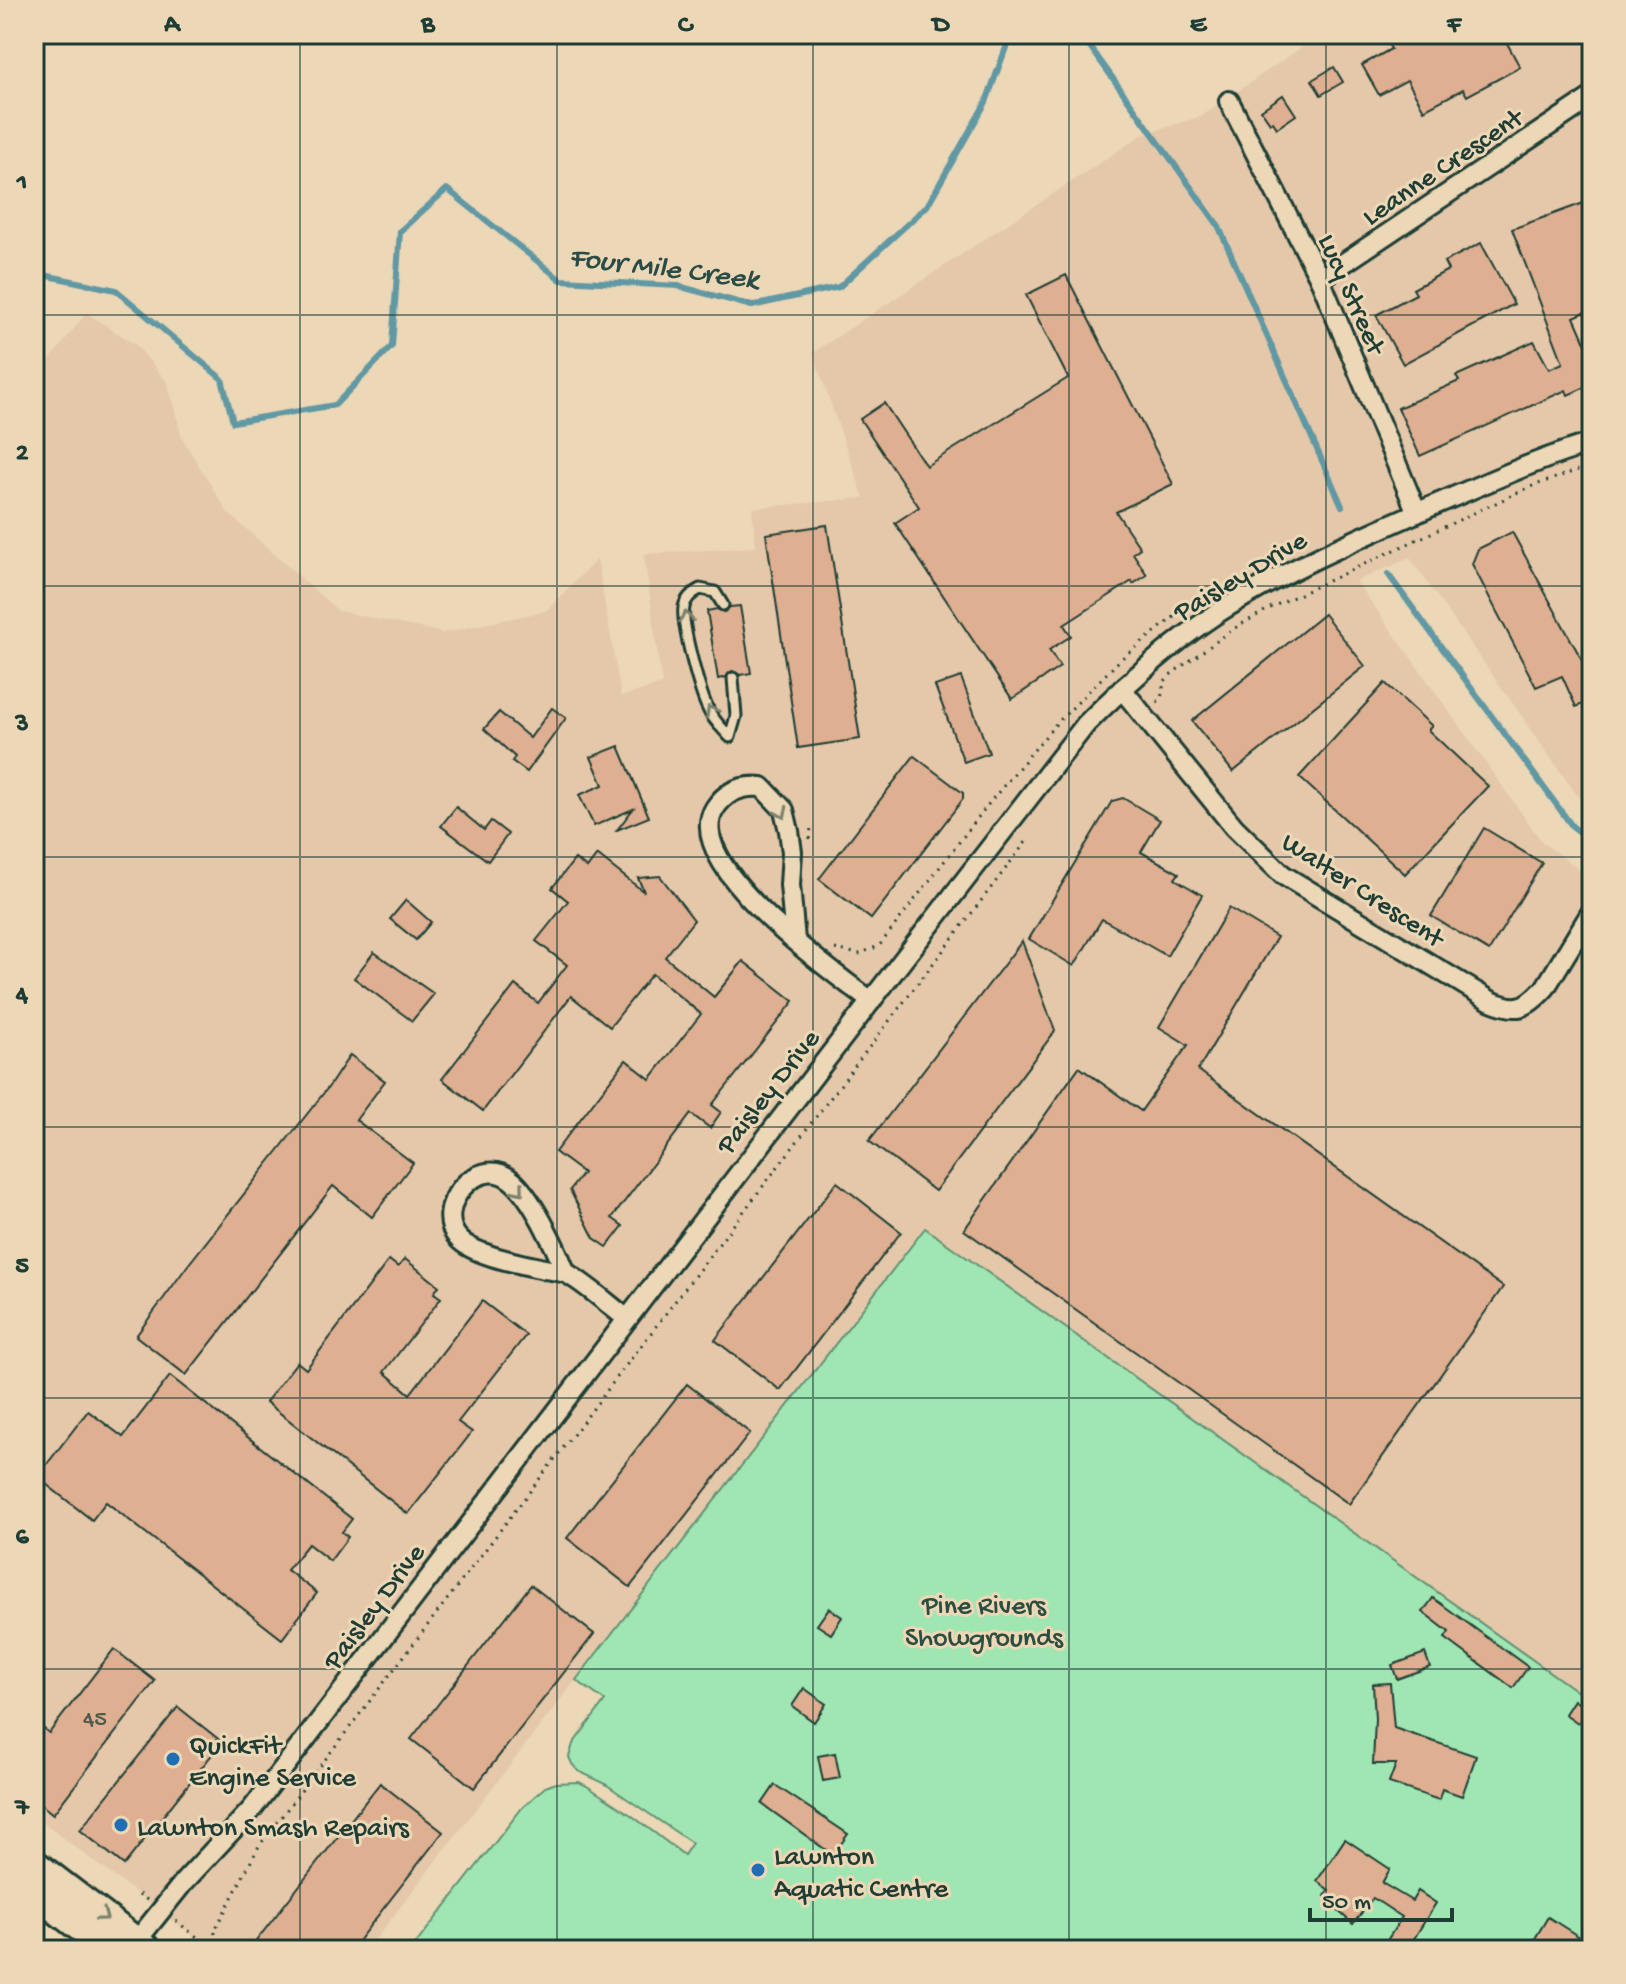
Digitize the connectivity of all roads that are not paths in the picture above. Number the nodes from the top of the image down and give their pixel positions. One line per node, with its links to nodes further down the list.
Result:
1 (1592, 97): 3 (street, Leanne Crescent)
2 (1229, 101): 3 (street, Lucy Street)
3 (1320, 279): 5 (street, Lucy Street)
4 (1592, 443): 5 (street, Paisley Drive)
5 (1417, 513): 8 (street, Paisley Drive)
6 (723, 605): 7 (lane, one-way to 6)
7 (733, 678)
8 (1122, 689): 9 (street, Walter Crescent); 11 (street, Paisley Drive)
9 (1592, 911)
10 (795, 940): 10 (street, one-way to 10); 11 (street)
11 (871, 1001): 13 (street, Paisley Drive)
12 (566, 1273): 12 (street, one-way to 12); 13 (street)
13 (626, 1318): 16 (street, Paisley Drive)
14 (34, 1863): 16 (main road, one-way to 16)
15 (34, 1893): 17 (main road)
16 (138, 1947)
17 (109, 1950)

